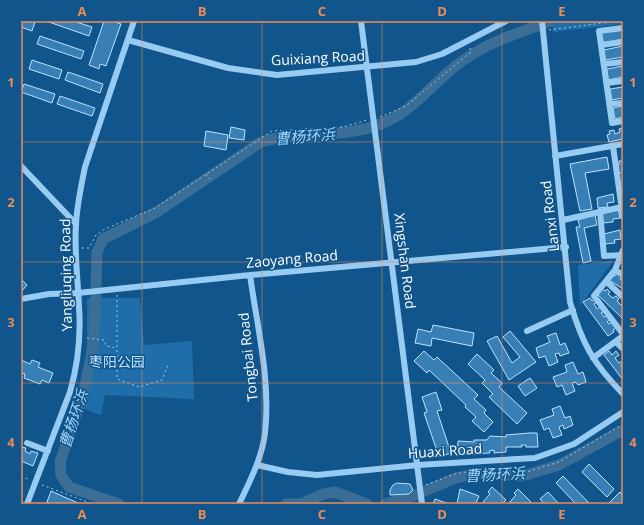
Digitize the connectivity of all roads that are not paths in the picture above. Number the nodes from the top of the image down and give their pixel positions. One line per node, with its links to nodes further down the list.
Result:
1 (134, 21): 6 (street, Yangliuqing Road)
2 (361, 21): 11 (street, Xingshan Road)
3 (506, 21): 11 (street, Guixiang Road)
4 (542, 21): 19 (street, Lanxi Road)
5 (623, 28): 8 (street)
6 (128, 40): 11 (street, Guixiang Road); 29 (street, Yangliuqing Road)
7 (623, 42): 8 (street)
8 (601, 45): 10 (street)
9 (623, 62): 10 (street)
10 (604, 64): 13 (street)
11 (367, 68): 32 (street, Xingshan Road)
12 (623, 81): 13 (street)
13 (606, 83): 15 (street)
14 (623, 103): 15 (street)
15 (609, 104): 16 (street)
16 (623, 121)
17 (623, 144): 18 (street)
18 (613, 146): 19 (street); 21 (street)
19 (555, 156): 28 (street, Lanxi Road)
20 (623, 158): 21 (street)
21 (615, 159): 23 (street)
22 (21, 166): 29 (street)
23 (621, 179): 24 (street)
24 (622, 199): 25 (street)
25 (622, 207): 26 (street); 27 (street)
26 (600, 211): 28 (street); 31 (street)
27 (623, 217)
28 (563, 220): 30 (street, Lanxi Road)
29 (76, 224): 37 (street, Yangliuqing Road)
30 (566, 247): 32 (street, Zaoyang Road); 40 (street, Lanxi Road)
31 (623, 253): 33 (street)
32 (393, 263): 34 (street, Zaoyang Road); 51 (street, Xingshan Road)
33 (615, 270): 35 (street); 36 (street)
34 (250, 275): 37 (street, Zaoyang Road); 50 (street, Tongbai Road)
35 (623, 275)
36 (607, 282): 38 (street); 42 (street)
37 (78, 293): 39 (street, Zaoyang Road); 49 (street, Yangliuqing Road)
38 (623, 297)
39 (21, 299)
40 (573, 310): 41 (street); 45 (street, Lanxi Road)
41 (527, 331)
42 (623, 335): 43 (street)
43 (616, 342): 44 (street); 45 (street)
44 (623, 349)
45 (593, 358): 46 (street, Lanxi Road)
46 (623, 394)
47 (623, 412): 51 (street, Huaxi Road)
48 (27, 443): 49 (street)
49 (48, 451): 54 (street, Yangliuqing Road)
50 (257, 465): 51 (street, Huaxi Road); 52 (street, Tongbai Road)
51 (418, 465): 53 (street, Xingshan Road)
52 (240, 502)
53 (422, 502)
54 (27, 504)

